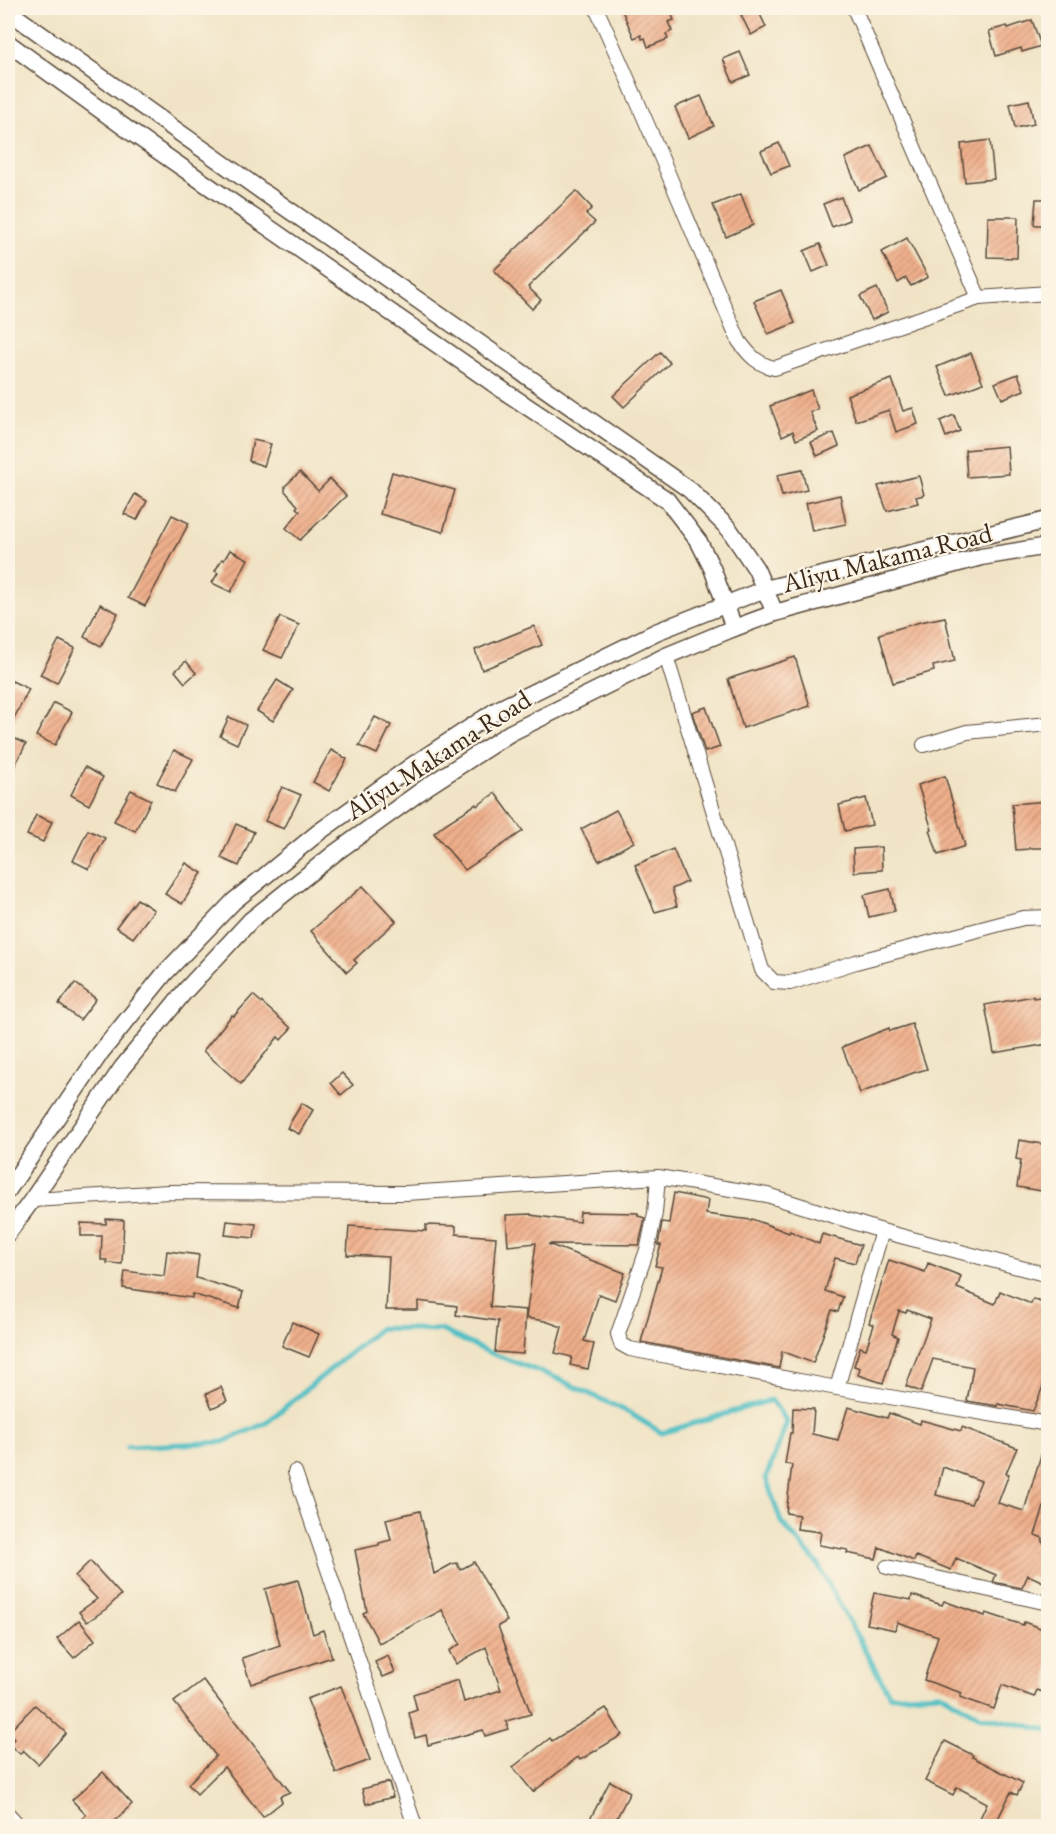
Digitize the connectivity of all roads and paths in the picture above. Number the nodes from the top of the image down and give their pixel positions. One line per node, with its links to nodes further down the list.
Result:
1 (596, 8): 6 (street)
2 (854, 8): 6 (street)
3 (8, 11): 9 (street)
4 (8, 44): 10 (street)
5 (1048, 293): 6 (street)
6 (979, 298)
7 (1048, 520): 9 (street, Aliyu Makama Road)
8 (1048, 546): 11 (street, Aliyu Makama Road)
9 (765, 589): 10 (street, Aliyu Makama Road); 11 (street)
10 (725, 604): 12 (street); 18 (street, Aliyu Makama Road)
11 (775, 613): 12 (street, Aliyu Makama Road)
12 (734, 628): 13 (street, Aliyu Makama Road)
13 (666, 656): 16 (street); 19 (street, Aliyu Makama Road)
14 (1048, 724): 15 (street)
15 (924, 745)
16 (1048, 917)
17 (658, 1177): 19 (street); 20 (street); 23 (street)
18 (8, 1190)
19 (32, 1200): 21 (street, Aliyu Makama Road)
20 (882, 1230): 22 (street); 23 (street)
21 (8, 1233)
22 (1048, 1275)
23 (837, 1388): 24 (street)
24 (1048, 1424)
25 (295, 1472): 28 (street)
26 (887, 1567): 27 (street)
27 (1048, 1603)
28 (415, 1827)

